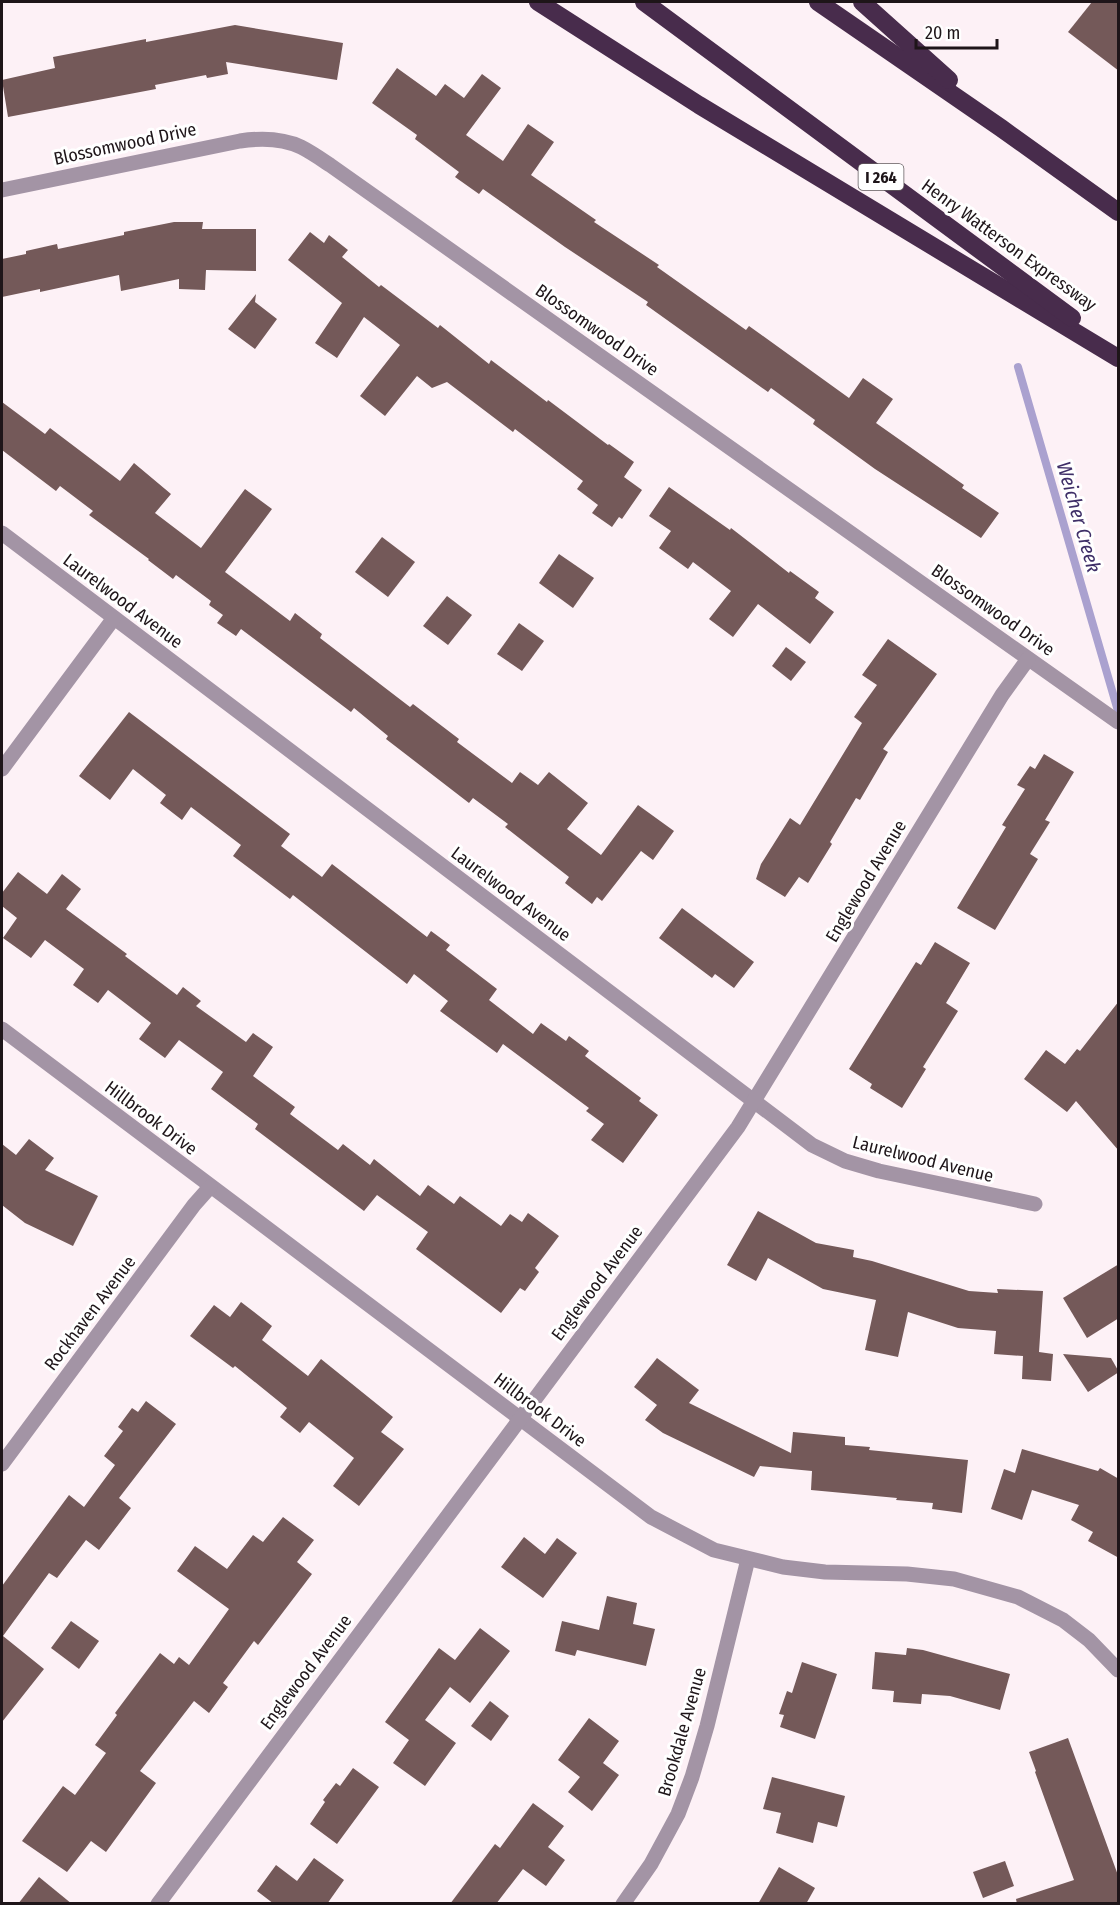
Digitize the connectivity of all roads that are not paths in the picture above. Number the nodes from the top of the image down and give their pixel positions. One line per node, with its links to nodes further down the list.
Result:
1 (538, 2): 11 (highway)
2 (632, 2): 6 (highway)
3 (644, 2): 6 (highway, Henry Watterson Expressway / I 264)
4 (818, 2): 7 (highway)
5 (862, 2): 7 (highway)
6 (679, 27): 10 (highway, Henry Watterson Expressway / I 264)
7 (1001, 128): 9 (highway)
8 (2, 190): 14 (street, Blossomwood Drive)
9 (1119, 212)
10 (1119, 350)
11 (1119, 358)
12 (2, 533): 13 (street, Laurelwood Avenue)
13 (114, 618): 16 (street); 18 (street, Laurelwood Avenue)
14 (1029, 659): 15 (street, Blossomwood Drive); 18 (street, Englewood Avenue)
15 (1119, 722)
16 (2, 769)
17 (2, 1029): 19 (street, Hillbrook Drive)
18 (754, 1102): 20 (street, Laurelwood Avenue); 21 (street, Englewood Avenue)
19 (210, 1187): 21 (street, Hillbrook Drive); 22 (street, Rockhaven Avenue)
20 (1035, 1204)
21 (520, 1419): 23 (street, Hillbrook Drive); 25 (street, Englewood Avenue)
22 (2, 1464)
23 (748, 1559): 24 (street, Hillbrook Drive); 26 (street, Brookdale Avenue)
24 (1119, 1670)
25 (158, 1904)
26 (623, 1904)

